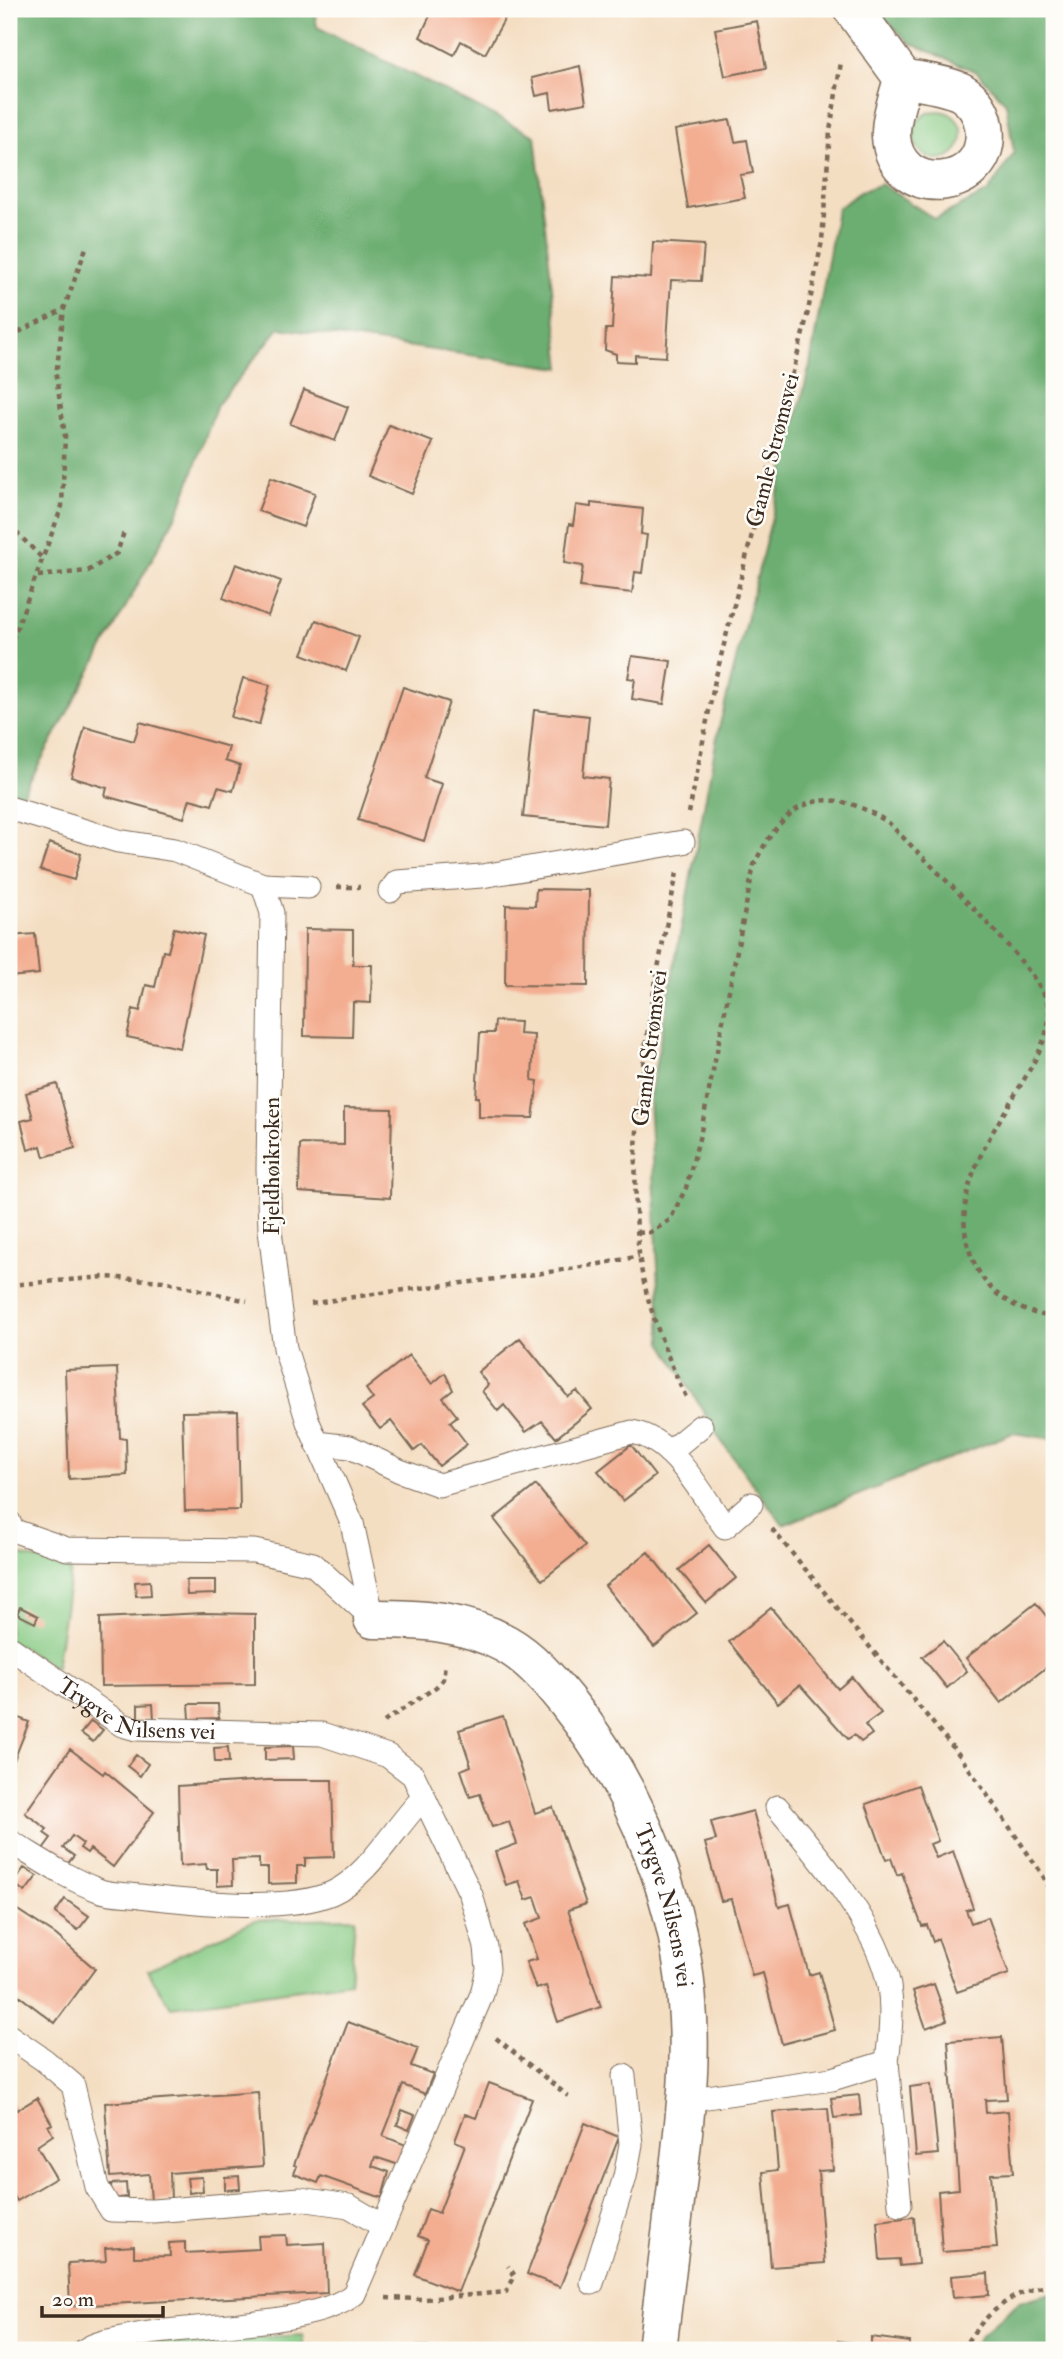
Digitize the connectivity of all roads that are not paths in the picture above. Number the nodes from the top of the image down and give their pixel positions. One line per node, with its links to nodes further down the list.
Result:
1 (853, 9): 2 (street)
2 (903, 78)
3 (9, 808): 5 (lane)
4 (683, 842): 7 (lane)
5 (264, 885): 6 (lane); 9 (lane, Fjeldhøikroken)
6 (308, 887)
7 (390, 891)
8 (701, 1426): 10 (lane)
9 (317, 1443): 10 (lane); 13 (lane)
10 (669, 1452): 11 (lane)
11 (751, 1504)
12 (10, 1527): 13 (lane)
13 (373, 1619): 21 (street, Trygve Nilsens vei)
14 (9, 1647): 15 (lane, Trygve Nilsens vei)
15 (424, 1797): 17 (lane); 23 (lane, Trygve Nilsens vei)
16 (777, 1807): 19 (lane)
17 (9, 1841)
18 (9, 2036): 23 (lane)
19 (887, 2062): 21 (lane); 22 (lane)
20 (624, 2076): 24 (lane)
21 (686, 2099): 26 (street, Trygve Nilsens vei)
22 (900, 2205)
23 (383, 2226): 25 (lane, Trygve Nilsens vei)
24 (592, 2283)
25 (85, 2350)
26 (657, 2350)

